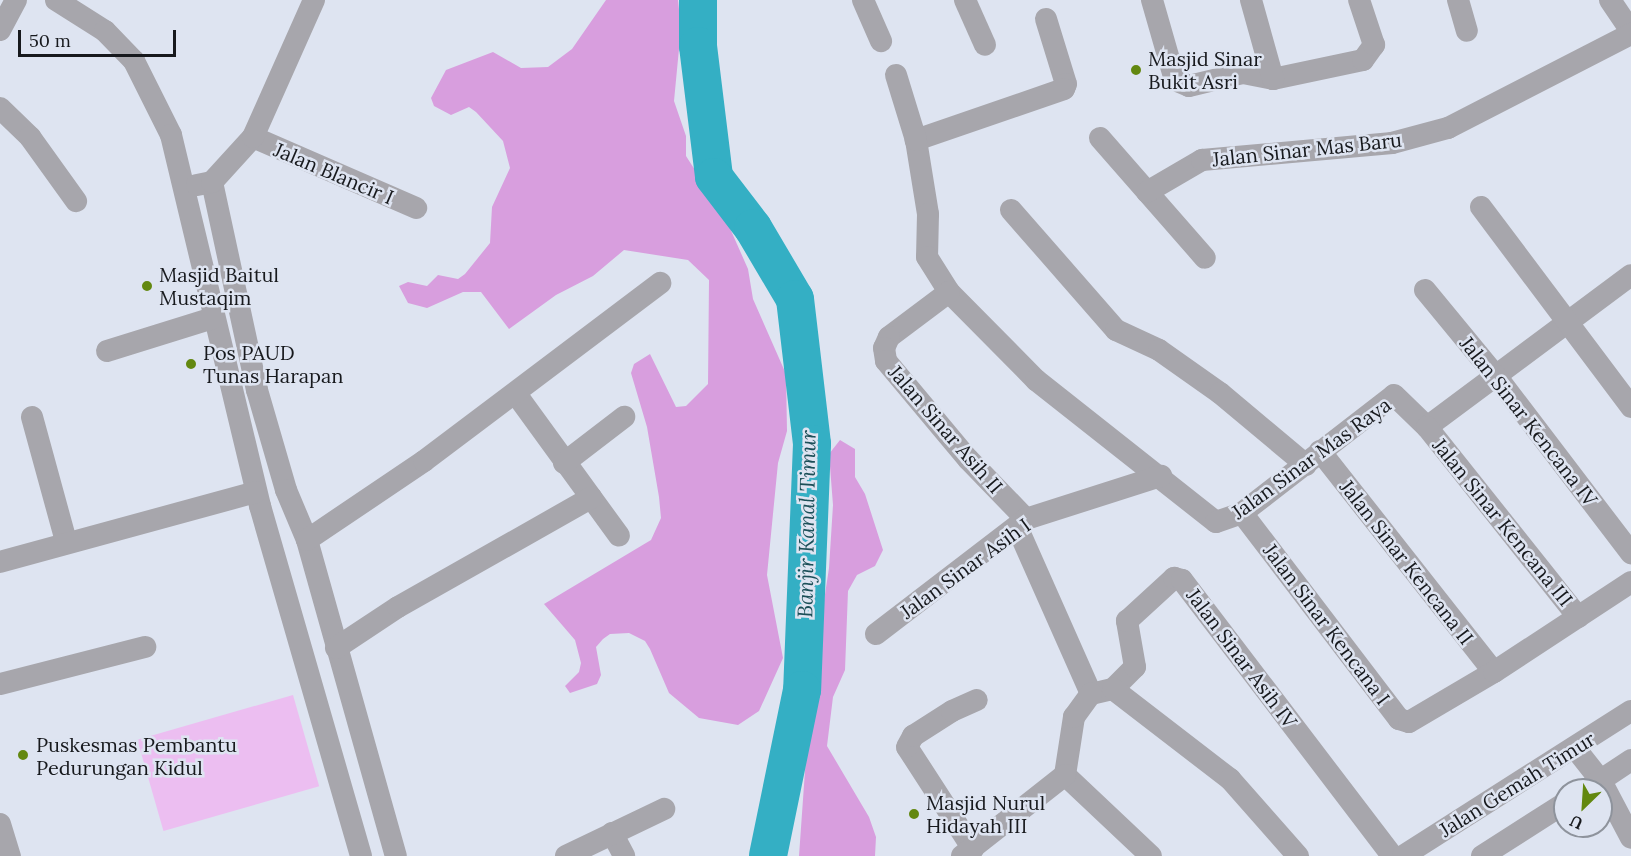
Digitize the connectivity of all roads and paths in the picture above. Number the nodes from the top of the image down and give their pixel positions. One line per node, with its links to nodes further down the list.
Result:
1 (56, 0): 24 (street)
2 (315, 0): 20 (street, Jalan Blancir I)
3 (863, 0): 15 (street)
4 (965, 0): 16 (street)
5 (1152, 0): 18 (street)
6 (1251, 0): 18 (street)
7 (1359, 0): 18 (street)
8 (1458, 0): 13 (street)
9 (1610, 0): 14 (street)
10 (11, 2): 12 (street)
11 (1046, 19): 22 (street)
12 (0, 30)
13 (1467, 30)
14 (1631, 33): 25 (street, Jalan Sinar Mas Baru)
15 (881, 41)
16 (985, 45)
17 (896, 75): 22 (street)
18 (1273, 79)
19 (0, 108): 26 (street)
20 (253, 137): 23 (street, Jalan Blancir I); 28 (street, Jalan Blancir I)
21 (1100, 138): 25 (street)
22 (916, 140): 34 (street)
23 (212, 182): 24 (street); 52 (street)
24 (185, 188): 35 (street)
25 (1147, 192): 30 (street)
26 (76, 201)
27 (1481, 207): 36 (street)
28 (416, 208)
29 (1011, 210): 44 (street)
30 (1205, 258)
31 (1631, 275): 36 (street)
32 (660, 283): 39 (street)
33 (1425, 290): 38 (street, Jalan Sinar Kencana IV)
34 (950, 292): 46 (street); 50 (street, Jalan Sinar Asih II)
35 (213, 318): 37 (street); 47 (street)
36 (1566, 324): 38 (street); 40 (street)
37 (107, 351)
38 (1496, 376): 43 (street); 54 (street, Jalan Sinar Kencana IV)
39 (516, 394): 45 (street); 52 (street)
40 (1631, 407)
41 (32, 417): 53 (street)
42 (624, 417): 45 (street)
43 (1427, 427): 44 (street, Jalan Sinar Mas Raya); 59 (street, Jalan Sinar Kencana III)
44 (1313, 458): 49 (street, Jalan Sinar Mas Raya); 63 (street, Jalan Sinar Kencana II)
45 (564, 463): 48 (street)
46 (1161, 476): 49 (street, Jalan Sinar Mas Raya); 50 (street, Jalan Sinar Asih I)
47 (256, 492): 53 (street); 58 (street)
48 (591, 498): 51 (street); 62 (street)
49 (1242, 513): 63 (street, Jalan Sinar Kencana I)
50 (1022, 524): 60 (street, Jalan Sinar Asih I); 66 (street)
51 (619, 536)
52 (307, 540): 56 (street)
53 (66, 541): 55 (street)
54 (1631, 553)
55 (0, 562)
56 (314, 575): 58 (street); 62 (street)
57 (1631, 582): 59 (street)
58 (281, 584): 81 (street)
59 (1578, 617): 63 (street)
60 (876, 634)
61 (145, 647): 64 (street)
62 (336, 648): 82 (street)
63 (1494, 672)
64 (0, 684)
65 (1113, 689): 66 (street); 86 (street); 87 (street, Jalan Sinar Asih IV)
66 (1091, 694): 71 (street)
67 (977, 700): 80 (street)
68 (1631, 711): 69 (street, Jalan Gemah Timur)
69 (1575, 748): 72 (street); 79 (street, Jalan Gemah Timur)
70 (1631, 760): 73 (street, Jalan Gemah Timur)
71 (1065, 775): 80 (street); 85 (street)
72 (1590, 778)
73 (1604, 778)
74 (664, 809): 77 (street)
75 (1553, 811): 89 (street)
76 (1613, 813): 78 (street)
77 (612, 833): 83 (street); 84 (street)
78 (1631, 838)
79 (1428, 850): 88 (street, Jalan Gemah Timur)
80 (968, 853)
81 (357, 855)
82 (396, 856)
83 (566, 856)
84 (624, 856)
85 (1151, 856)
86 (1298, 856)
87 (1392, 856)
88 (1403, 856)
89 (1482, 856)

